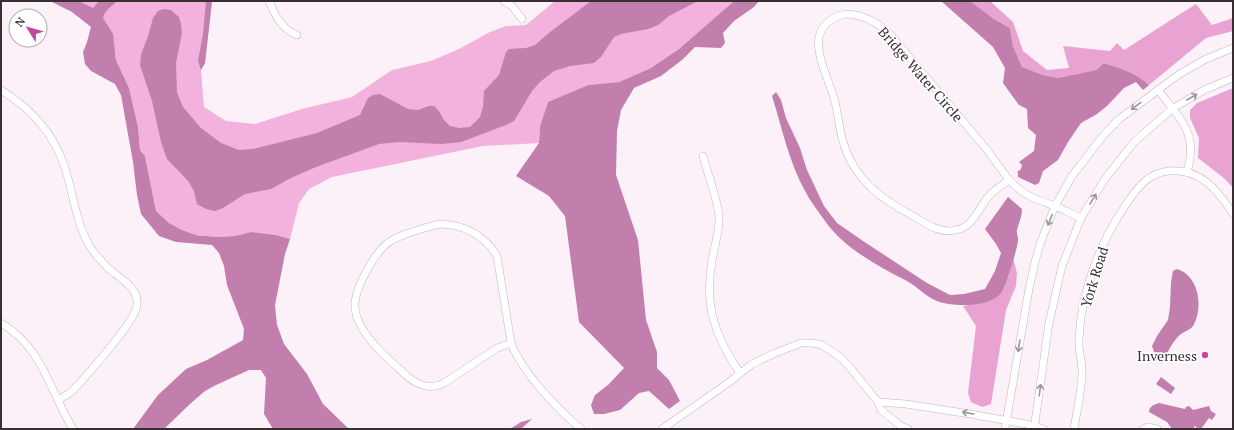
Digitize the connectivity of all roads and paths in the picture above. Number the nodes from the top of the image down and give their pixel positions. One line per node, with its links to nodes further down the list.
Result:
1 (270, 1): 4 (street)
2 (504, 1): 3 (street)
3 (522, 19)
4 (297, 35)
5 (1233, 48): 8 (street)
6 (1233, 78): 9 (street, one-way to 6)
7 (1, 90): 19 (street)
8 (1158, 90): 9 (street); 13 (street, one-way to 13)
9 (1172, 109): 11 (street); 15 (street, one-way to 9)
10 (703, 156): 18 (street)
11 (1187, 172): 14 (street, York Road); 29 (street, York Road)
12 (1009, 180): 12 (street, Bridge Water Circle); 13 (street, Bridge Water Circle)
13 (1055, 206): 15 (street, Bridge Water Circle); 21 (street, one-way to 21)
14 (1233, 214)
15 (1081, 218): 22 (street, one-way to 15)
16 (1, 323): 19 (street)
17 (511, 343): 17 (street); 24 (street)
18 (740, 373): 20 (street); 25 (street)
19 (58, 400): 23 (street)
20 (878, 402): 21 (street, one-way to 20); 26 (street)
21 (1007, 420): 22 (street); 27 (street)
22 (1035, 428): 28 (street)
23 (73, 429)
24 (581, 429)
25 (662, 429)
26 (908, 429)
27 (1005, 429)
28 (1044, 429)
29 (1074, 429)
30 (1143, 429): 31 (street)
31 (1157, 429)

